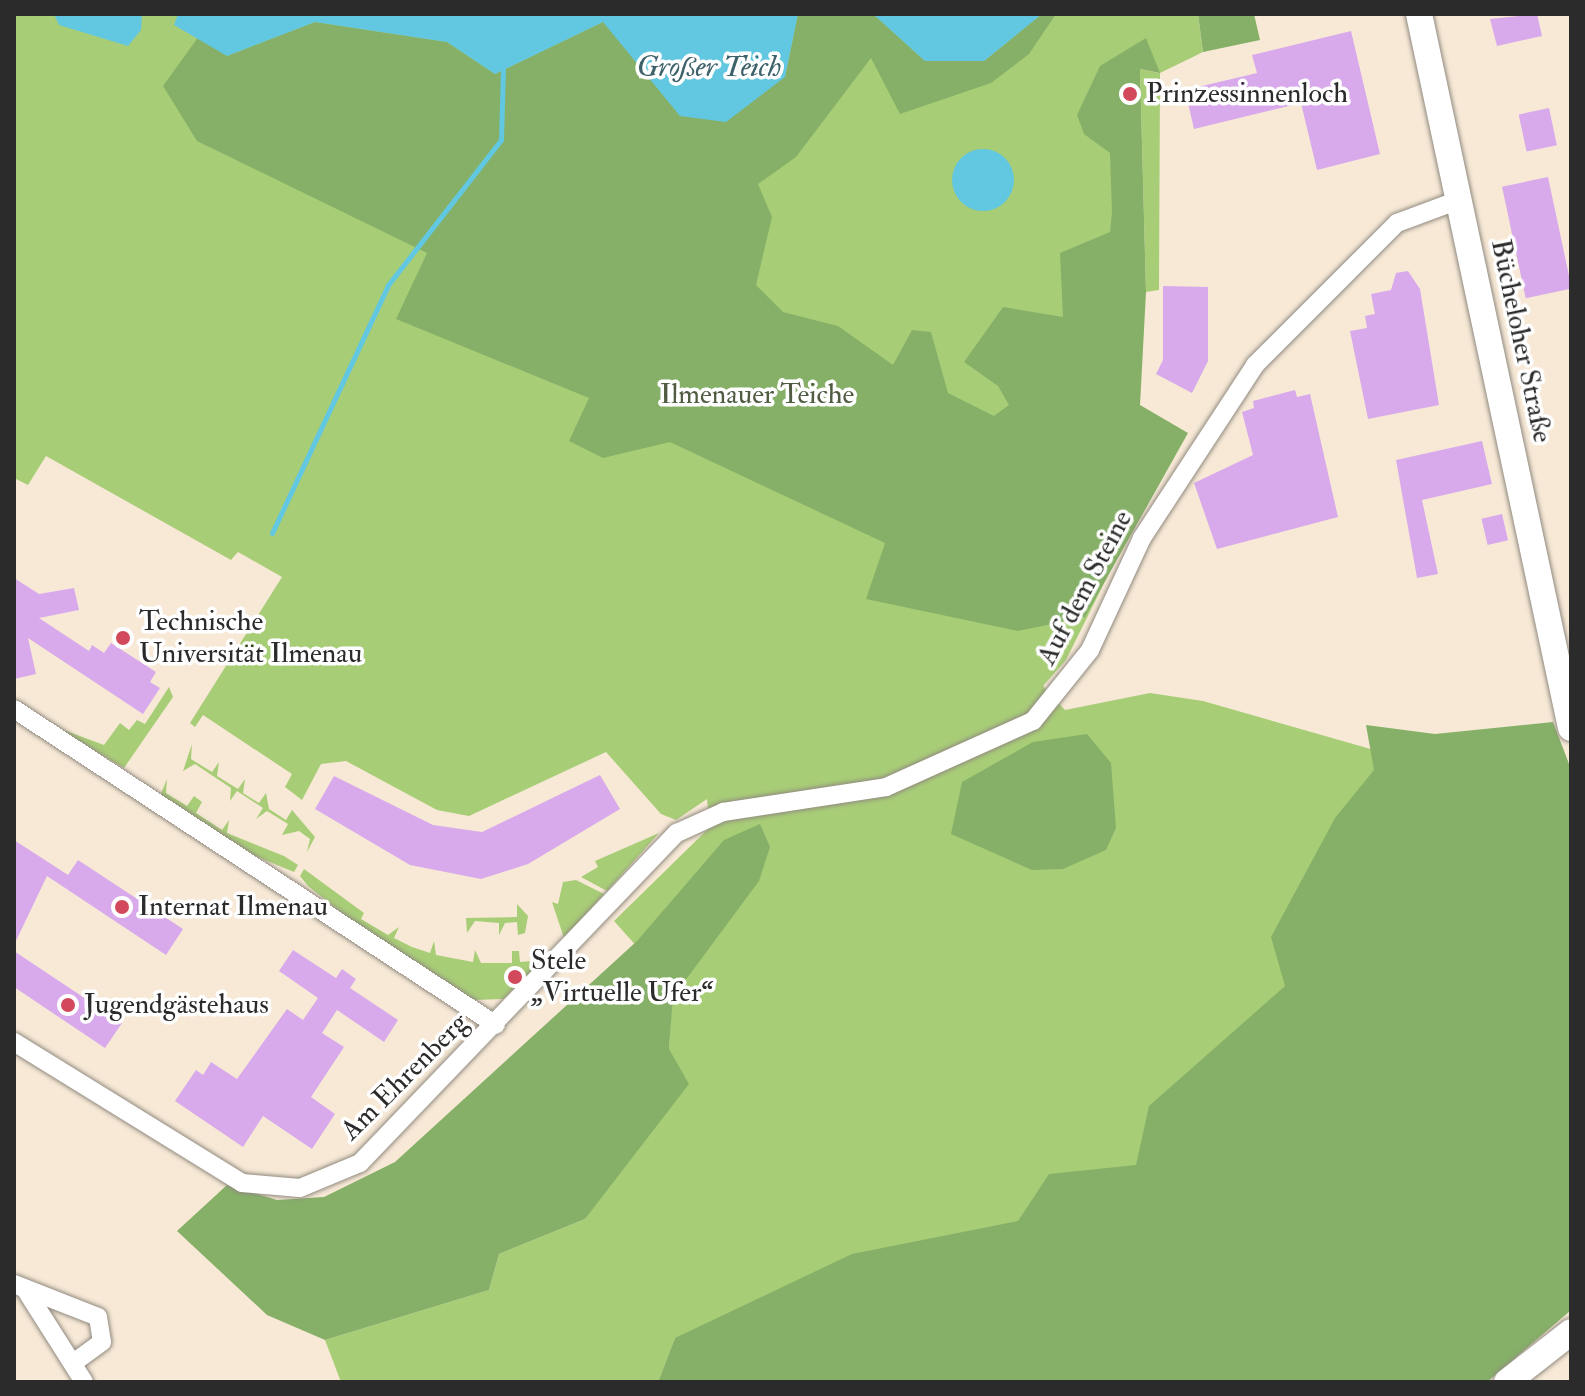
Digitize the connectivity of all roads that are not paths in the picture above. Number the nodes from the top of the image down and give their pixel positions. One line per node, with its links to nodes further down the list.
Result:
1 (1419, 14): 2 (main road, Bücheloher Straße)
2 (1459, 200): 4 (main road, Bücheloher Straße); 5 (street, Auf dem Steine)
3 (14, 709): 5 (street, Am Ehrenberg)
4 (1571, 728)
5 (496, 1025): 6 (street, Am Ehrenberg)
6 (14, 1042)
7 (18, 1285): 9 (street); 9 (street)
8 (1571, 1332): 11 (main road)
9 (74, 1362): 10 (street)
10 (84, 1382)
11 (1507, 1382)

